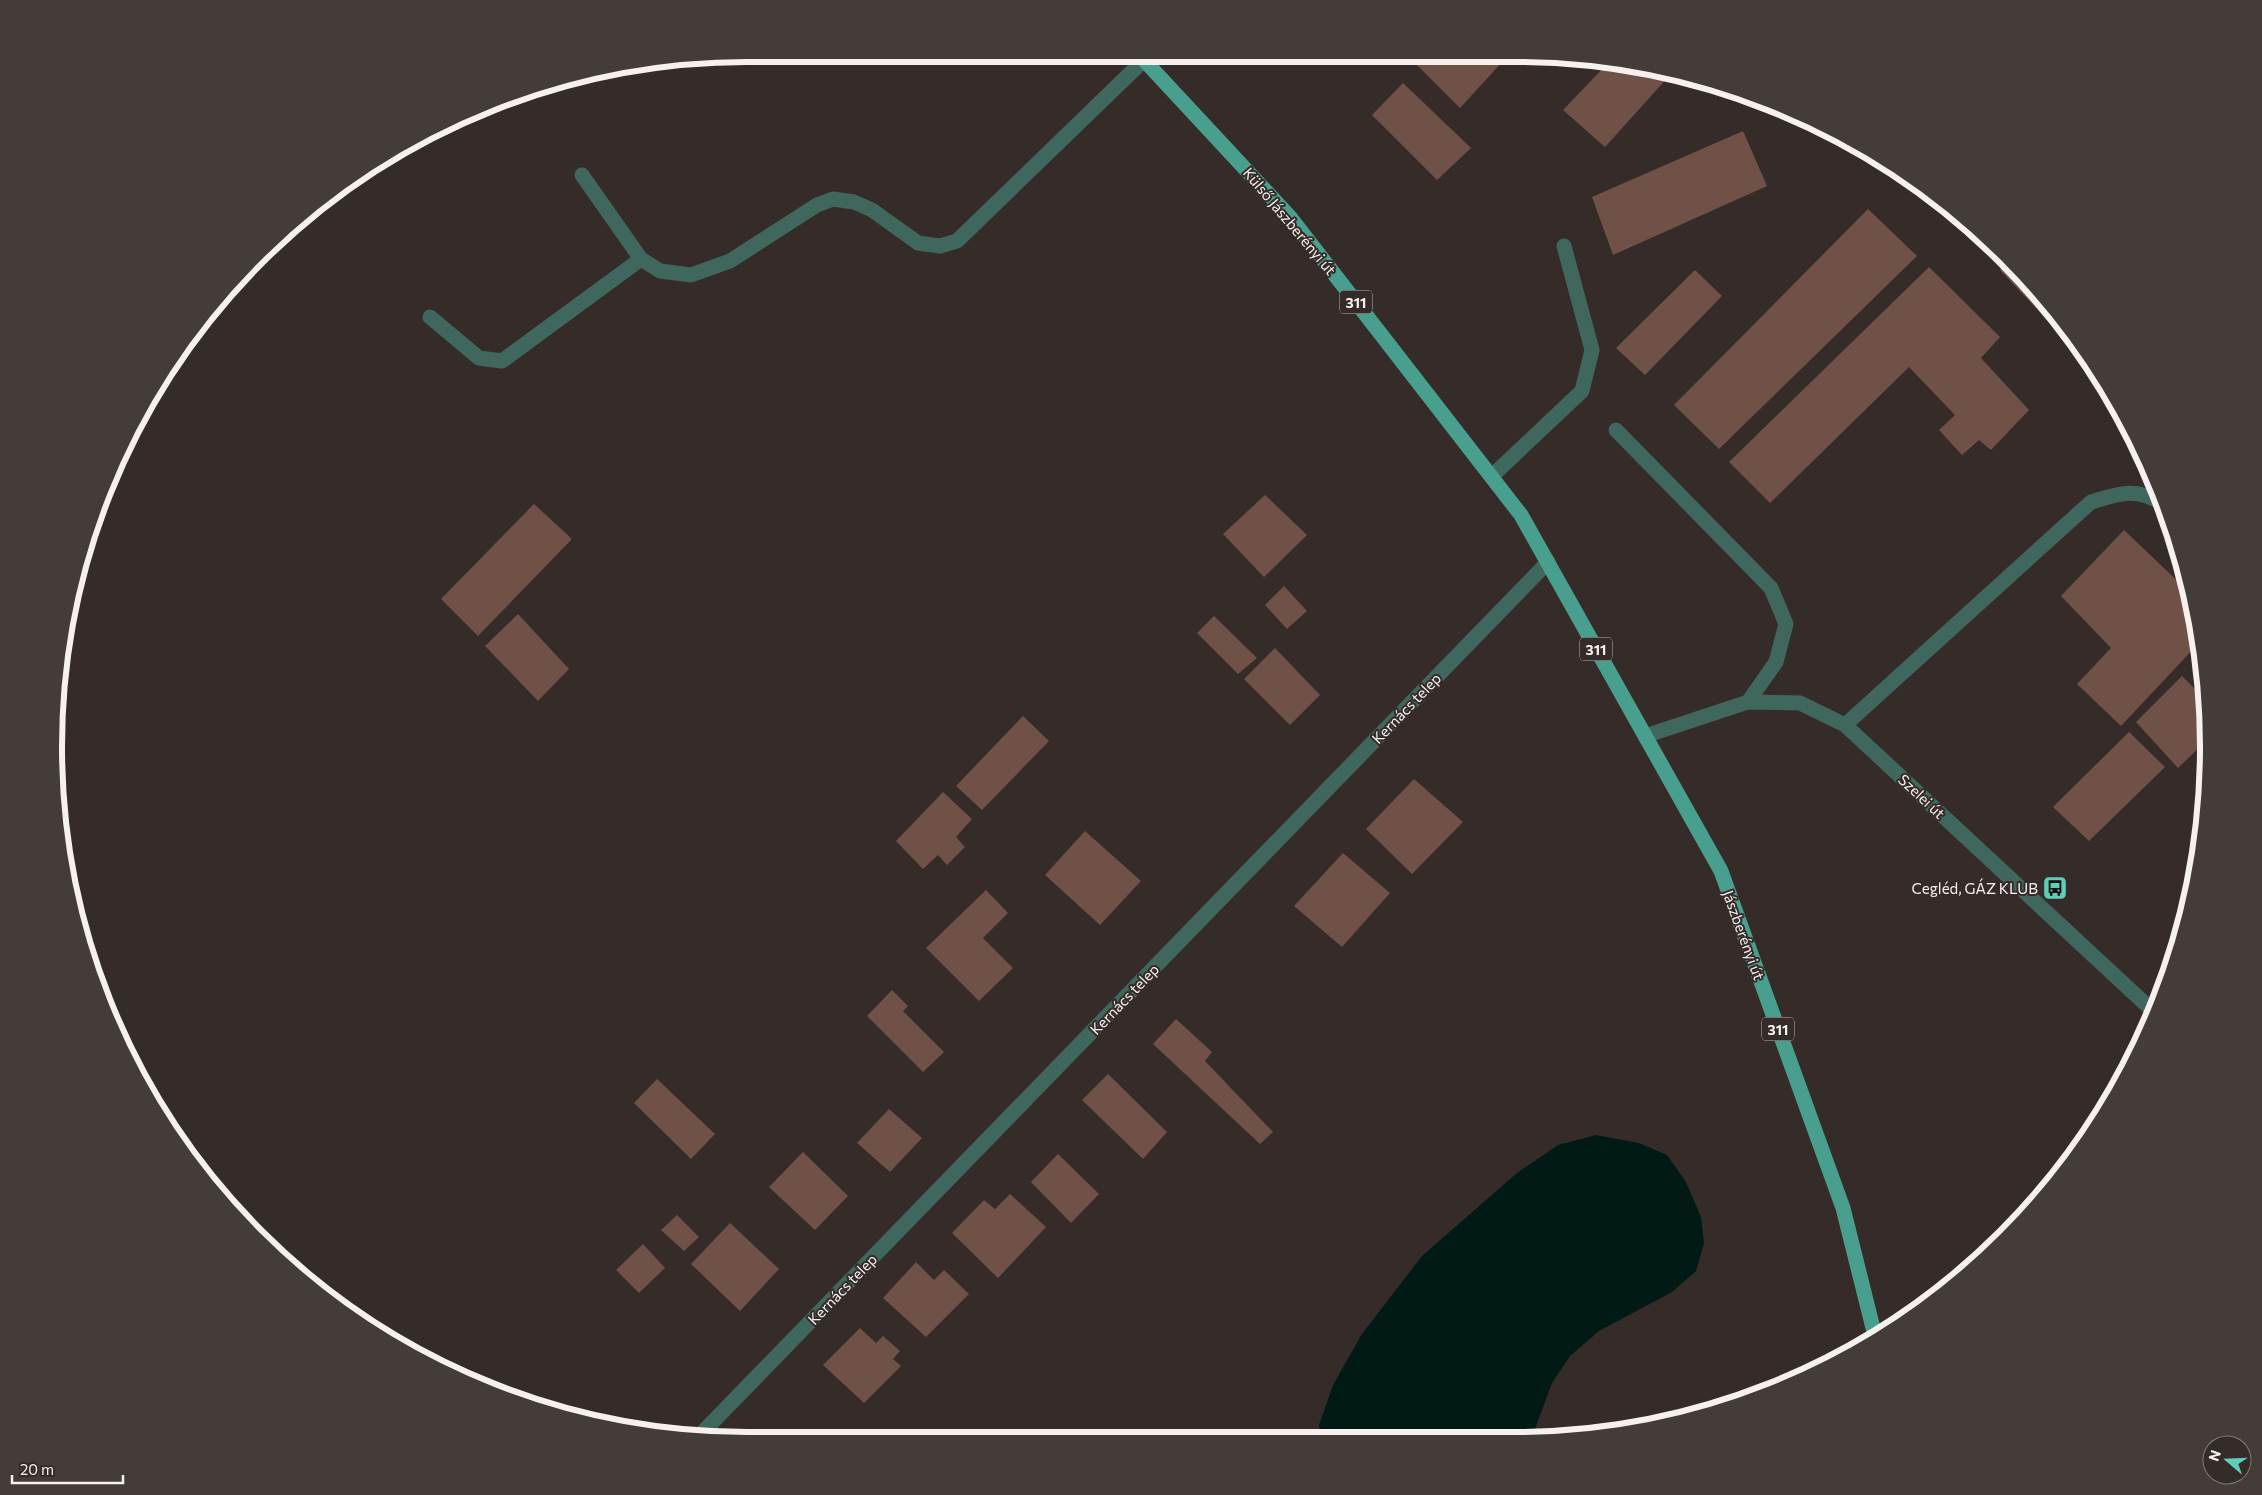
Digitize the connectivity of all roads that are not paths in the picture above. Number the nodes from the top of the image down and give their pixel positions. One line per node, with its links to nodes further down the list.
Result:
1 (1142, 62): 5 (street)
2 (1146, 62): 8 (main road, Külső Jászberényi út / 311)
3 (582, 175): 5 (street)
4 (1564, 246): 8 (street)
5 (641, 259): 6 (street)
6 (430, 317)
7 (1616, 430): 11 (street)
8 (1492, 476): 10 (main road, Külső Jászberényi út / 311)
9 (2152, 498): 12 (street)
10 (1548, 562): 13 (main road, Jászberényi út / 311); 16 (street, Kernács telep)
11 (1748, 702): 12 (street, Szelei út); 13 (street, Szelei út)
12 (1845, 725): 14 (street, Szelei út)
13 (1645, 736): 15 (main road, Jászberényi út / 311)
14 (2148, 1007)
15 (1874, 1330)
16 (705, 1431)

